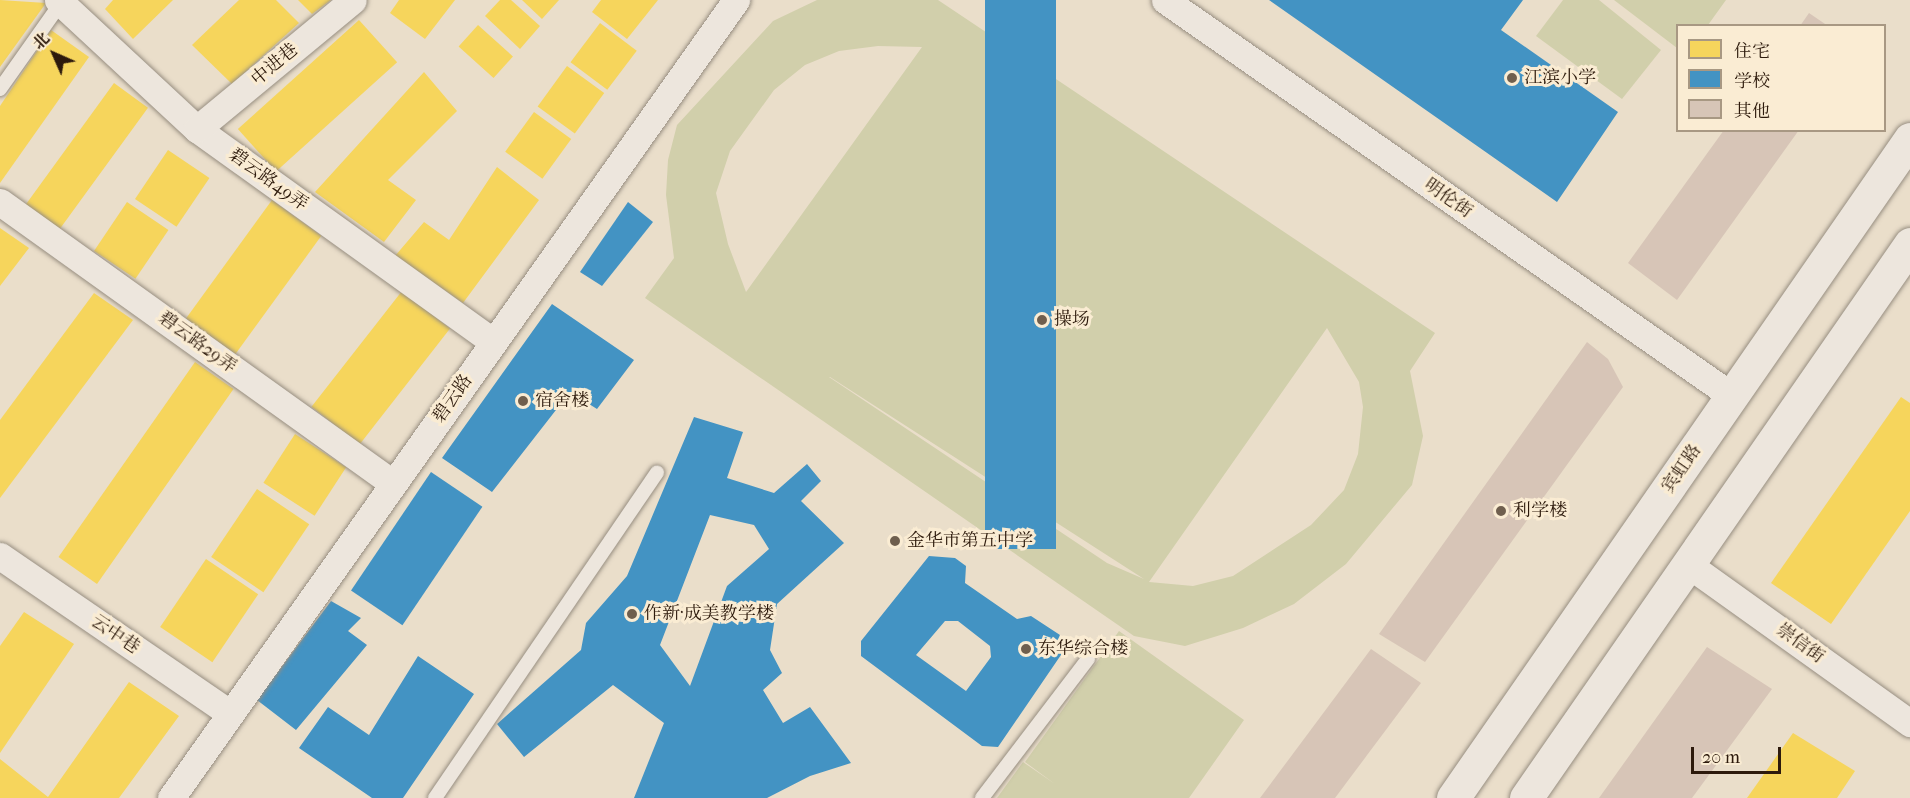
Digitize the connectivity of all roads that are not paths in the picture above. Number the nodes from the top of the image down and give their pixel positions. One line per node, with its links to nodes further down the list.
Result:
1 (353, 0): 6 (street, 中进巷)
2 (736, 0): 10 (street, 碧云路)
3 (1165, 0): 11 (street, 明伦街)
4 (61, 1): 5 (lane); 6 (street, 碧云路49弄)
5 (0, 89)
6 (197, 129): 10 (street, 碧云路49弄)
7 (1910, 139): 11 (main road, 宾虹路)
8 (0, 202): 13 (street, 碧云路29弄)
9 (1910, 244): 15 (main road)
10 (493, 342): 13 (street, 碧云路)
11 (1732, 396): 22 (main road, 宾虹路)
12 (657, 472): 20 (lane)
13 (393, 483): 17 (street, 碧云路)
14 (0, 556): 17 (street, 云中巷)
15 (1689, 564): 18 (street, 崇信街); 23 (main road)
16 (1088, 659): 21 (lane)
17 (229, 713): 19 (street, 碧云路)
18 (1910, 723)
19 (171, 798)
20 (435, 798)
21 (982, 798)
22 (1453, 798)
23 (1526, 798)

